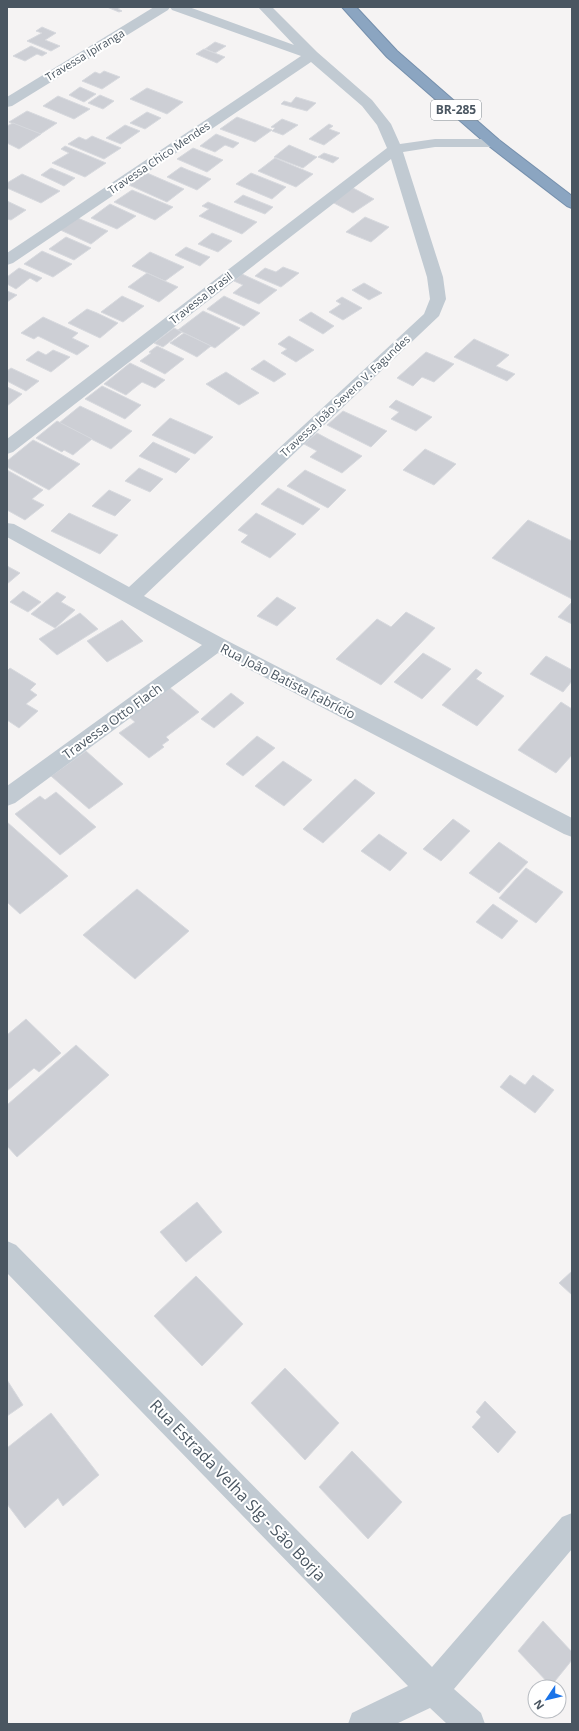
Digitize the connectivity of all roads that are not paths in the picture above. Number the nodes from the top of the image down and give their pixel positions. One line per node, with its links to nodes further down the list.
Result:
1 (163, 7): 6 (street, Travessa Ipiranga)
2 (177, 7): 5 (street)
3 (265, 7): 5 (street, Travessa João Severo V. Fagundes)
4 (349, 7): 7 (highway, BR-285)
5 (312, 55): 8 (street, Travessa João Severo V. Fagundes); 10 (street, Travessa Chico Mendes)
6 (7, 102)
7 (494, 143): 8 (street); 9 (highway, BR-285)
8 (395, 149): 11 (street, Travessa Brasil); 13 (street, Travessa João Severo V. Fagundes)
9 (572, 203)
10 (7, 260)
11 (7, 448)
12 (7, 529): 13 (street, Rua João Batista Fabrício)
13 (132, 596): 14 (street, Rua João Batista Fabrício)
14 (217, 644): 15 (street, Travessa Otto Flach); 16 (street, Rua João Batista Fabrício)
15 (7, 797)
16 (572, 828)
17 (7, 1254): 19 (street, Rua Estrada Velha Slg - São Borja)
18 (572, 1527): 19 (street)
19 (433, 1690): 20 (street); 21 (street, Rua Estrada Velha Slg - São Borja)
20 (363, 1724)
21 (470, 1724)

